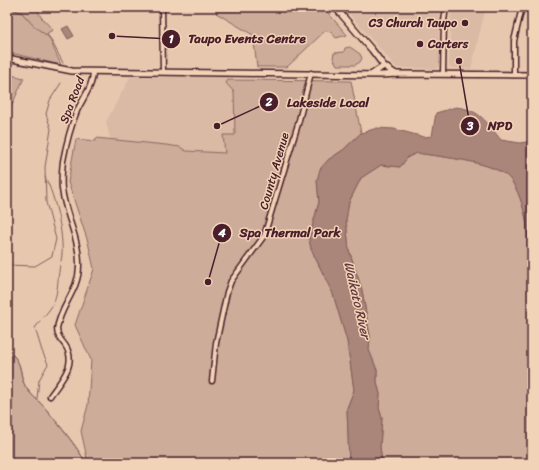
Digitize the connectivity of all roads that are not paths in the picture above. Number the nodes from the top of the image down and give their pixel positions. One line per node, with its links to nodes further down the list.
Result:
1 (162, 7): 8 (street)
2 (335, 7): 6 (main road)
3 (446, 7): 12 (street)
4 (522, 7): 13 (street)
5 (7, 58): 7 (main road)
6 (384, 66): 10 (main road); 11 (main road)
7 (92, 72): 8 (main road, Spa Road); 16 (street, Spa Road)
8 (163, 72): 9 (main road, Spa Road)
9 (311, 73): 10 (main road, Spa Road); 15 (street, County Avenue)
10 (370, 74): 11 (main road, Spa Road)
11 (397, 74): 12 (main road, Spa Road)
12 (443, 74): 13 (main road, Spa Road)
13 (514, 75): 14 (main road, Spa Road)
14 (532, 75)
15 (212, 381)
16 (50, 396)

